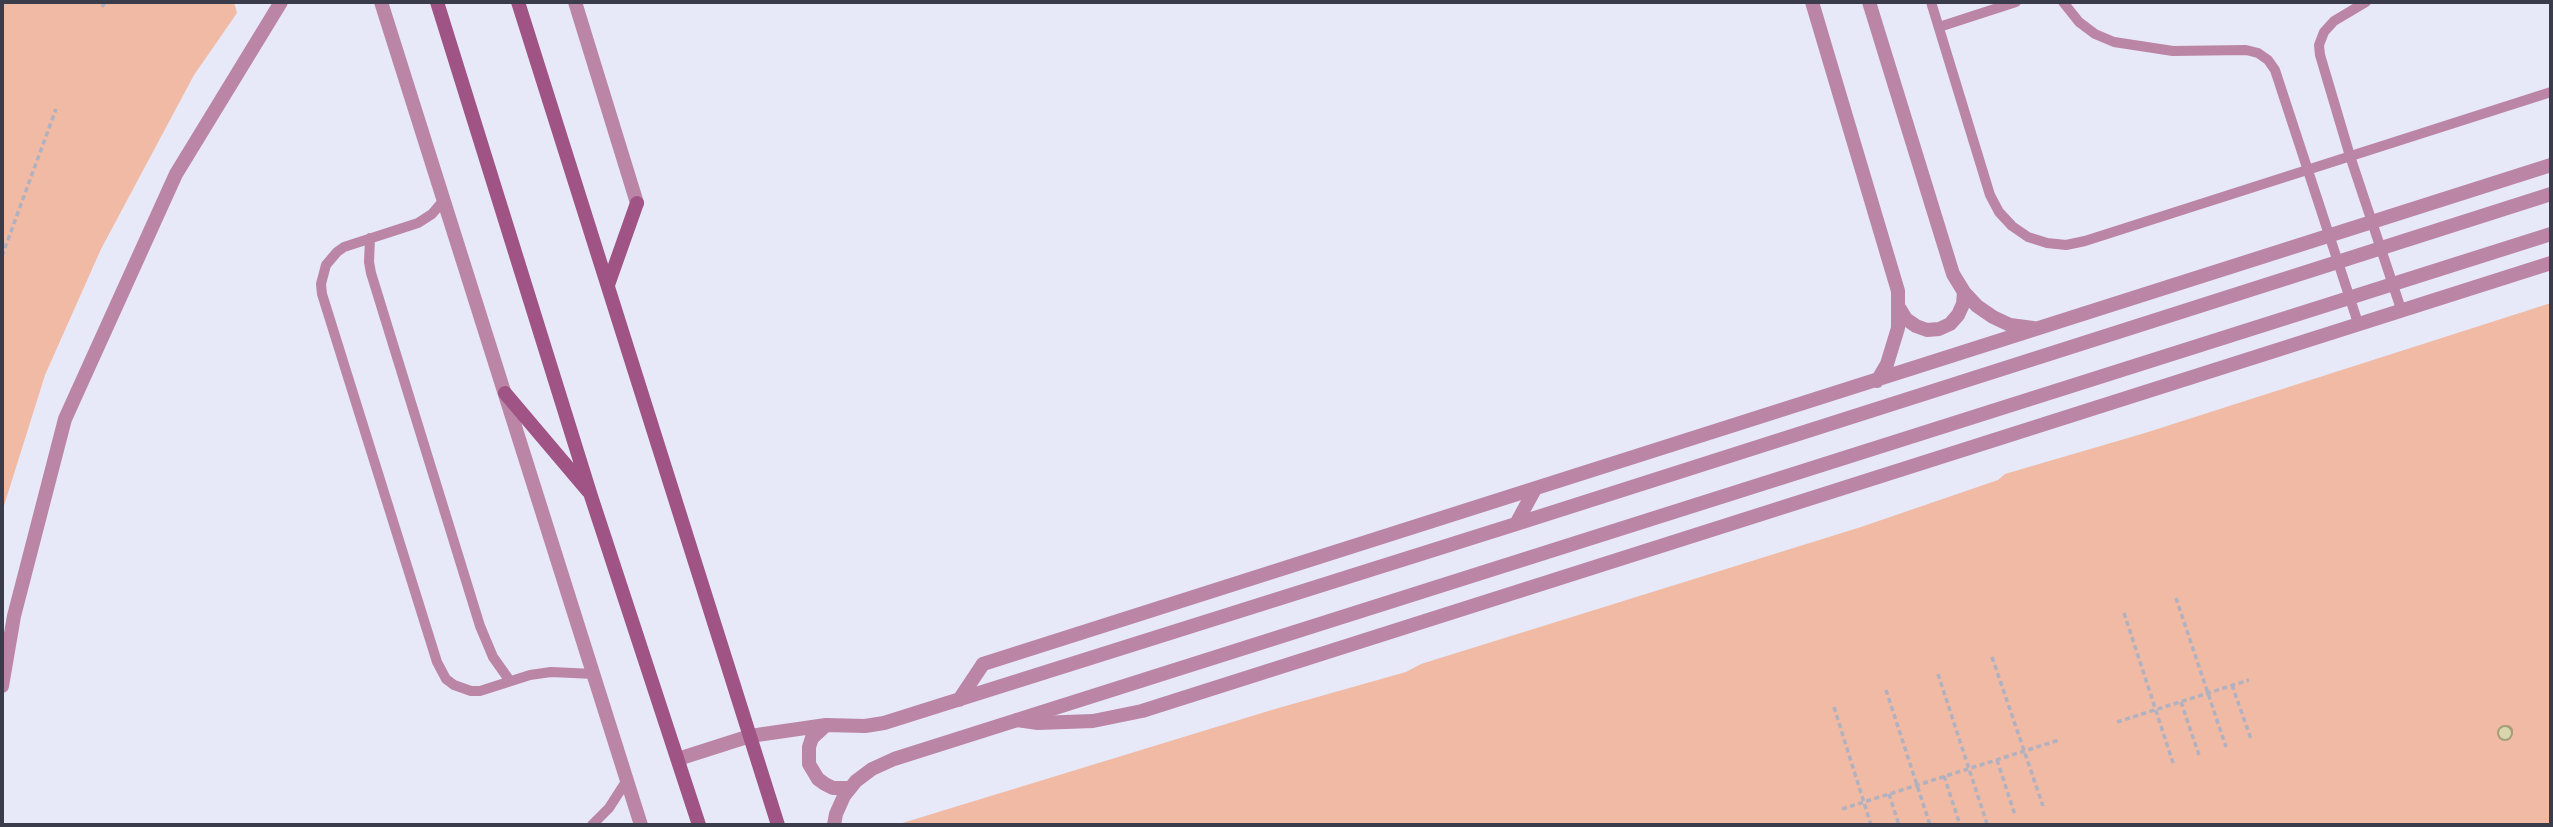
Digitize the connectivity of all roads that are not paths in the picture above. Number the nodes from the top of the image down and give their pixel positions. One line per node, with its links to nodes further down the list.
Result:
1 (281, 2): 42 (street)
2 (381, 2): 18 (street)
3 (437, 2): 38 (main road)
4 (518, 2): 27 (main road)
5 (575, 2): 19 (street)
6 (1812, 2): 31 (street)
7 (1869, 2): 29 (street)
8 (1931, 2): 12 (lane)
9 (2016, 2): 12 (lane)
10 (2063, 2): 16 (lane)
11 (2366, 2): 14 (lane)
12 (1939, 27): 16 (lane)
13 (2551, 92): 14 (lane)
14 (2350, 156): 16 (lane); 20 (lane)
15 (2551, 165): 20 (street)
16 (2307, 171): 22 (lane)
17 (2551, 194): 24 (street)
18 (443, 201): 23 (lane); 36 (street)
19 (637, 203): 27 (main road)
20 (2372, 222): 22 (street); 24 (lane)
21 (2551, 234): 28 (street)
22 (2329, 236): 25 (lane); 34 (street)
23 (370, 239): 41 (lane); 41 (lane)
24 (2380, 248): 25 (street); 28 (lane)
25 (2337, 262): 30 (lane); 39 (street)
26 (2551, 263): 32 (street)
27 (608, 285): 46 (main road)
28 (2392, 285): 30 (street); 32 (lane)
29 (1964, 292): 31 (street); 34 (street)
30 (2349, 299): 33 (lane); 44 (street)
31 (1900, 309): 35 (street)
32 (2401, 309): 33 (street)
33 (2358, 323): 44 (street)
34 (2042, 328): 35 (street)
35 (1877, 381): 37 (street)
36 (505, 393): 38 (main road); 40 (street)
37 (1535, 489): 39 (street); 43 (street)
38 (592, 496): 47 (main road)
39 (1516, 524): 43 (street)
40 (594, 674): 41 (lane); 48 (street)
41 (510, 681)
42 (2, 687)
43 (959, 700): 45 (street)
44 (1017, 720): 49 (street)
45 (827, 725): 46 (street); 49 (street)
46 (750, 736): 47 (street); 53 (main road)
47 (678, 759): 52 (main road)
48 (627, 780): 50 (lane); 51 (street)
49 (850, 788): 54 (street)
50 (592, 825)
51 (641, 825)
52 (699, 825)
53 (778, 825)
54 (834, 825)

